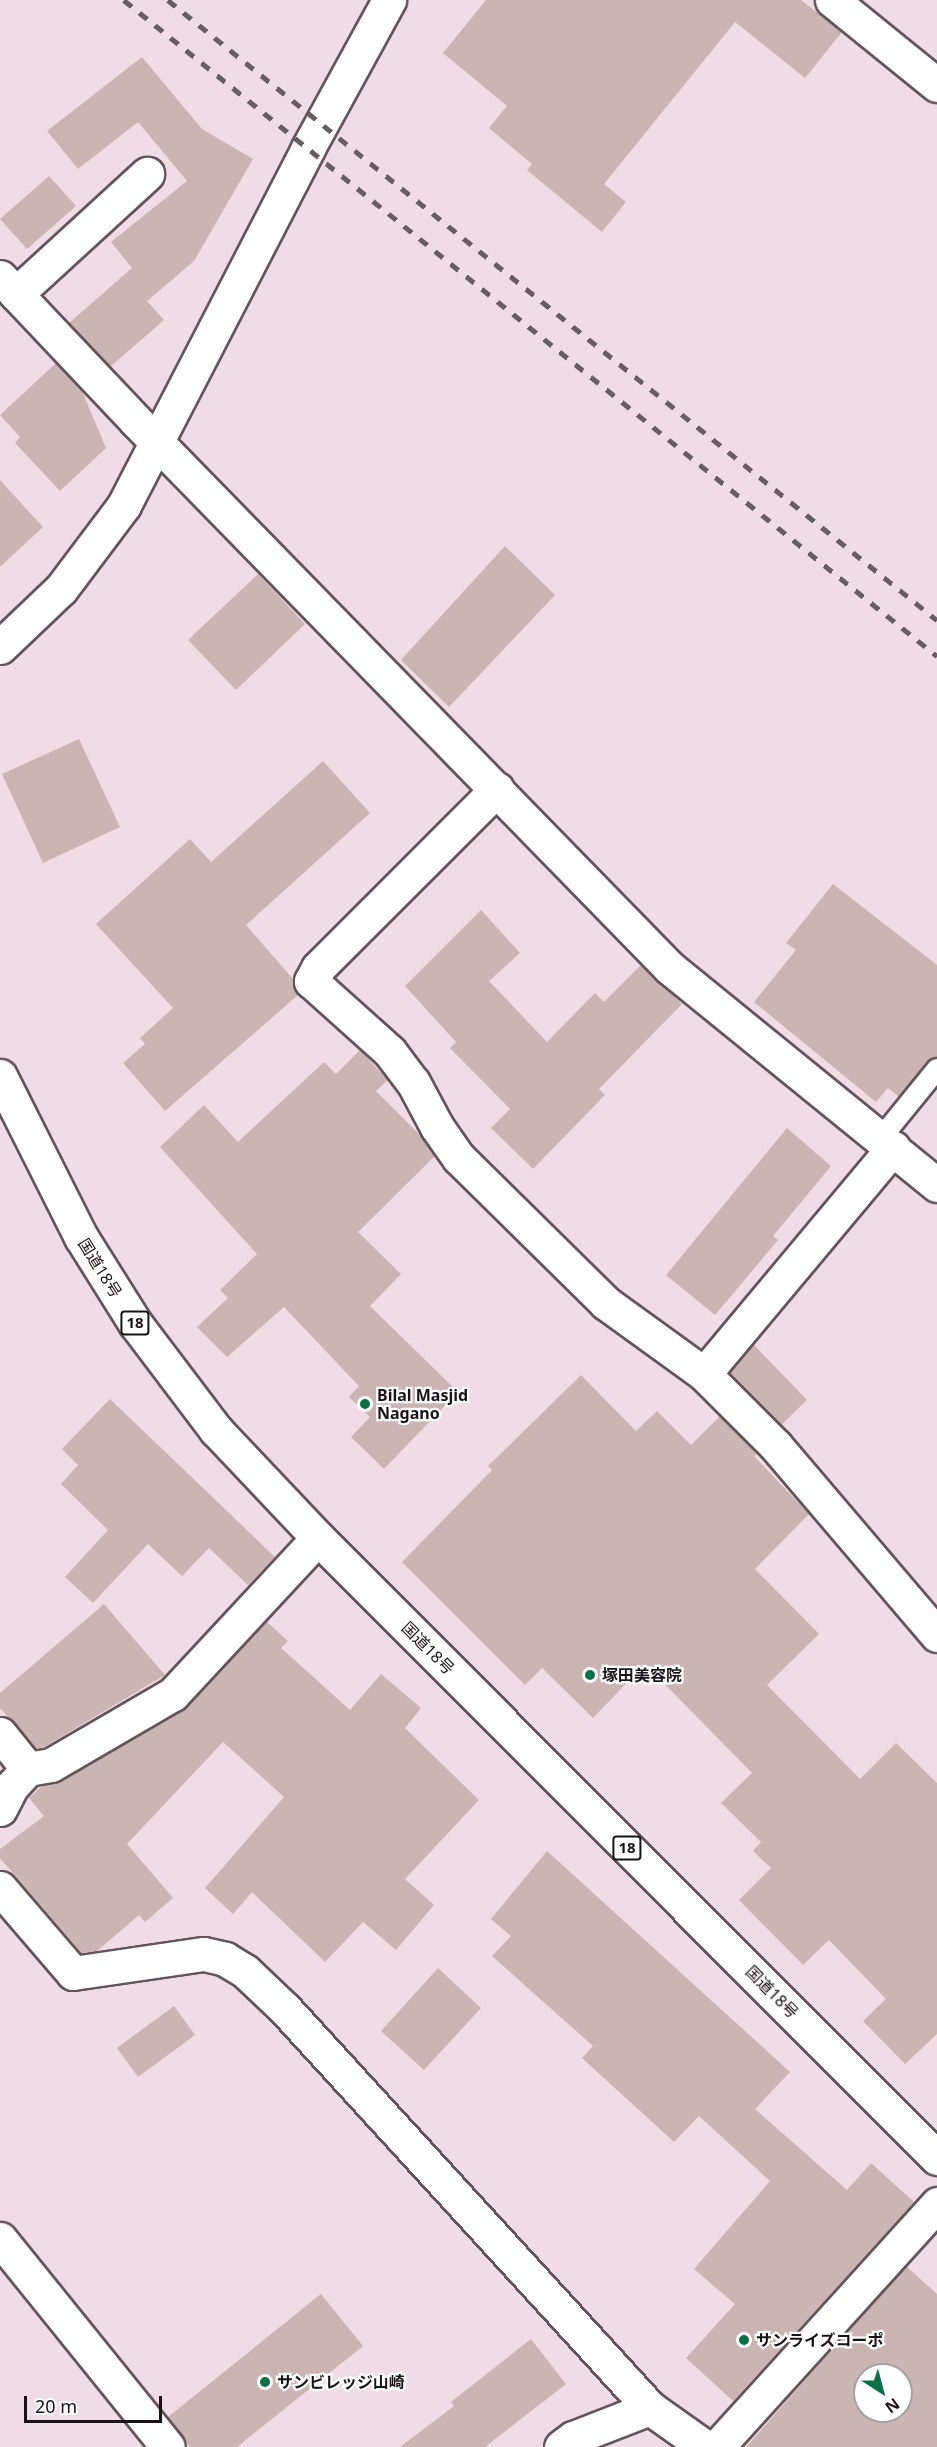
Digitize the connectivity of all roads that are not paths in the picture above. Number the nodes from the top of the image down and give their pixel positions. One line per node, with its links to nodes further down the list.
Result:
1 (389, 0): 6 (main road)
2 (832, 0): 3 (main road)
3 (937, 85)
4 (147, 174): 5 (main road)
5 (8, 285): 6 (main road)
6 (158, 442): 7 (main road); 8 (main road)
7 (0, 647)
8 (496, 789): 11 (main road); 13 (main road)
9 (937, 1069): 11 (lane)
10 (0, 1077): 14 (main road, 国道18号 / 18)
11 (887, 1143): 12 (main road); 13 (main road)
12 (937, 1185)
13 (704, 1374): 15 (main road)
14 (318, 1538): 17 (main road); 20 (main road, 国道18号 / 18)
15 (937, 1635)
16 (0, 1734): 17 (main road)
17 (28, 1769): 18 (main road)
18 (0, 1809)
19 (3, 1898): 23 (main road)
20 (937, 2158)
21 (937, 2204): 27 (main road)
22 (0, 2239): 24 (main road)
23 (650, 2408): 25 (main road); 26 (main road)
24 (168, 2447)
25 (561, 2447)
26 (705, 2447)
27 (717, 2447)

